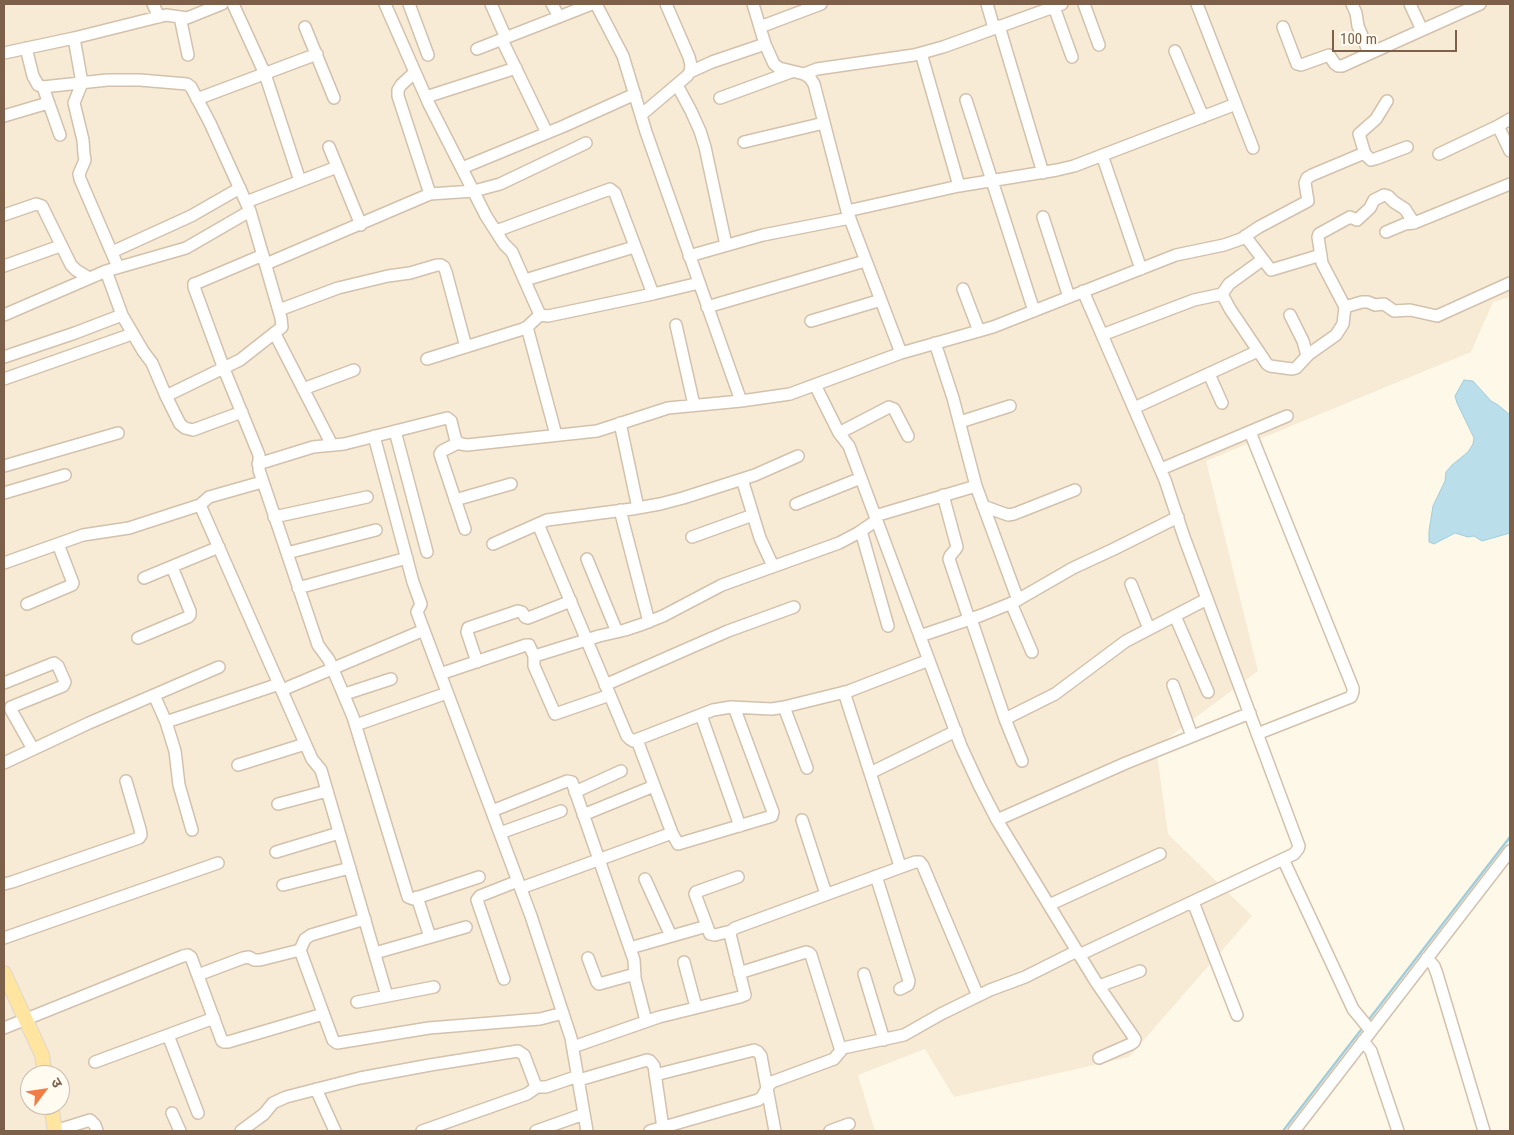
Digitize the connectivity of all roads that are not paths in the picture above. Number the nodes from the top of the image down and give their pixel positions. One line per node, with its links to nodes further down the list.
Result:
1 (153, 4): 20 (street)
2 (222, 4): 21 (street)
3 (233, 4): 46 (street)
4 (385, 4): 43 (street)
5 (410, 4): 40 (street)
6 (491, 4): 29 (street)
7 (552, 4): 22 (street)
8 (592, 4): 22 (street)
9 (596, 4): 50 (street)
10 (666, 4): 44 (street)
11 (753, 4): 24 (street)
12 (821, 4): 24 (street)
13 (987, 4): 25 (street)
14 (1084, 4): 31 (street)
15 (1197, 4): 58 (street)
16 (1352, 4): 37 (street)
17 (1410, 4): 27 (street)
18 (1480, 4): 27 (street)
19 (1058, 5): 25 (street); 41 (street)
20 (159, 17): 21 (street); 28 (street)
21 (180, 17): 39 (street)
22 (559, 17): 29 (street)
23 (305, 27): 38 (street)
24 (760, 27): 30 (street)
25 (997, 27): 36 (street); 78 (street)
26 (1283, 28): 37 (street)
27 (1422, 30): 37 (street)
28 (74, 38): 32 (street); 47 (street)
29 (504, 39): 33 (street); 42 (street)
30 (766, 44): 44 (street); 45 (street)
31 (1099, 45)
32 (26, 48): 35 (street); 49 (street)
33 (477, 49)
34 (1175, 51): 61 (street)
35 (4, 52)
36 (921, 53): 45 (street); 82 (street)
37 (1369, 53)
38 (317, 54): 46 (street); 52 (street)
39 (188, 55)
40 (428, 55)
41 (1072, 56)
42 (516, 68): 51 (street); 65 (street)
43 (415, 72): 51 (street); 85 (street)
44 (690, 72): 48 (street)
45 (798, 72): 53 (street); 63 (street)
46 (265, 74): 54 (street); 79 (street)
47 (82, 83): 49 (street); 54 (street); 98 (street)
48 (677, 85): 59 (street); 95 (street)
49 (43, 87): 57 (street)
50 (635, 94): 59 (street); 65 (street)
51 (426, 97): 77 (street)
52 (334, 98)
53 (720, 98)
54 (197, 99): 83 (street)
55 (966, 100): 80 (street)
56 (1387, 101): 73 (street)
57 (48, 102): 60 (street); 66 (street)
58 (1236, 104): 61 (street); 71 (street)
59 (641, 115): 100 (street)
60 (4, 116)
61 (1203, 117): 75 (street)
62 (1510, 119): 64 (street)
63 (824, 124): 67 (street); 88 (street)
64 (1498, 126): 72 (street); 74 (street)
65 (547, 133): 77 (street)
66 (60, 135)
67 (744, 142)
68 (586, 143): 84 (street)
69 (329, 147): 76 (street)
70 (1407, 147): 73 (street)
71 (1253, 148)
72 (1510, 151)
73 (1365, 154): 94 (street)
74 (1439, 154)
75 (1102, 155): 78 (street); 106 (street)
76 (337, 166): 79 (street); 91 (street)
77 (462, 168): 84 (street)
78 (1044, 173): 80 (street)
79 (300, 181): 86 (street)
80 (991, 181): 82 (street); 121 (street)
81 (1510, 184): 90 (street)
82 (958, 186): 88 (street)
83 (240, 188): 86 (street); 98 (street)
84 (474, 191): 85 (street); 92 (street)
85 (430, 194): 91 (street)
86 (248, 206): 101 (street); 105 (street)
87 (4, 214): 96 (street)
88 (848, 215): 95 (street); 102 (street)
89 (1043, 217): 116 (street)
90 (1414, 223): 93 (street); 99 (street)
91 (361, 224): 101 (street)
92 (496, 231): 97 (street); 109 (street)
93 (1386, 232)
94 (1245, 236): 103 (street); 106 (street)
95 (726, 245): 100 (street)
96 (60, 246): 104 (street); 108 (street)
97 (634, 247): 109 (street); 114 (street)
98 (112, 252): 105 (street)
99 (1321, 255): 103 (street); 119 (street)
100 (689, 256): 110 (street)
101 (264, 260): 120 (street); 140 (street)
102 (865, 260): 117 (street); 118 (street)
103 (1262, 260): 115 (street)
104 (4, 266)
105 (118, 267): 107 (street)
106 (1141, 269): 113 (street)
107 (106, 271): 108 (street); 122 (street)
108 (89, 278): 125 (street)
109 (524, 280): 123 (street)
110 (699, 283): 114 (street); 118 (street)
111 (1510, 283): 119 (street)
112 (963, 288): 129 (street)
113 (1083, 292): 116 (street); 132 (street)
114 (653, 294): 123 (street)
115 (1222, 294): 132 (street); 135 (street)
116 (1069, 297): 121 (street)
117 (881, 300): 126 (street); 136 (street)
118 (707, 307): 147 (street)
119 (1345, 308): 137 (street)
120 (279, 310): 131 (street); 134 (street)
121 (1034, 311): 129 (street)
122 (122, 314): 130 (street); 138 (street)
123 (540, 315): 128 (street)
124 (1290, 315): 137 (street)
125 (4, 316)
126 (811, 321)
127 (676, 325): 149 (street)
128 (527, 327): 134 (street); 160 (street)
129 (979, 331): 133 (street)
130 (132, 334): 143 (street); 146 (street)
131 (275, 334): 140 (street); 145 (street)
132 (1102, 335): 151 (street)
133 (935, 343): 136 (street); 154 (street)
134 (466, 347): 139 (street)
135 (1258, 351): 137 (street); 142 (street)
136 (901, 352): 144 (street)
137 (1307, 356)
138 (4, 357)
139 (427, 359)
140 (224, 369): 146 (street); 152 (street)
141 (354, 370): 145 (street)
142 (1209, 374): 148 (street); 151 (street)
143 (4, 378)
144 (815, 385): 147 (street); 159 (street)
145 (303, 389): 164 (street)
146 (166, 396): 152 (street)
147 (741, 401): 149 (street)
148 (1222, 403)
149 (694, 405): 155 (street)
150 (1010, 406): 154 (street)
151 (1134, 408): 168 (street)
152 (242, 412): 166 (street)
153 (1287, 416): 158 (street)
154 (960, 422): 174 (street)
155 (620, 423): 160 (street); 183 (street)
156 (395, 431): 161 (street); 163 (street); 197 (street)
157 (118, 432): 167 (street)
158 (1250, 432): 168 (street); 247 (street)
159 (839, 433): 162 (street); 170 (street)
160 (556, 435): 163 (street)
161 (374, 436): 164 (street); 199 (street)
162 (908, 436)
163 (458, 443): 179 (street)
164 (332, 445): 166 (street)
165 (798, 456): 171 (street)
166 (258, 464): 172 (street)
167 (4, 466)
168 (1161, 469): 187 (street)
169 (65, 475): 176 (street)
170 (861, 478): 180 (street); 188 (street)
171 (742, 479): 183 (street); 185 (street)
172 (262, 482): 181 (street); 186 (street)
173 (510, 484): 179 (street)
174 (976, 486): 177 (street); 182 (street)
175 (1075, 490): 182 (street)
176 (4, 493)
177 (943, 495): 188 (street); 213 (street)
178 (367, 497): 186 (street)
179 (455, 500): 190 (street)
180 (796, 504)
181 (200, 505): 194 (street); 196 (street)
182 (983, 506): 208 (street)
183 (638, 508): 184 (street)
184 (620, 510): 189 (street); 214 (street)
185 (753, 515): 193 (street); 202 (street)
186 (274, 517): 198 (street)
187 (1178, 517): 207 (street); 208 (street)
188 (876, 518): 192 (street); 219 (street)
189 (538, 524): 195 (street); 209 (street)
190 (465, 529)
191 (376, 530): 198 (street)
192 (861, 531): 202 (street); 215 (street)
193 (692, 537)
194 (58, 544): 201 (street); 210 (street)
195 (492, 544)
196 (220, 547): 203 (street); 232 (street)
197 (427, 552)
198 (286, 553): 206 (street)
199 (407, 558): 206 (street); 217 (street)
200 (588, 559): 218 (street)
201 (4, 563)
202 (773, 566): 214 (street)
203 (172, 567): 204 (street); 220 (street)
204 (144, 578)
205 (1130, 584): 216 (street)
206 (298, 588): 227 (street)
207 (1207, 599): 212 (street); 241 (street)
208 (1014, 601): 213 (street); 222 (street)
209 (571, 602): 221 (street); 225 (street)
210 (27, 604)
211 (794, 607): 233 (street)
212 (1175, 616): 216 (street); 235 (street)
213 (970, 619): 219 (street); 243 (street)
214 (649, 622): 218 (street)
215 (888, 626)
216 (1149, 629): 243 (street)
217 (424, 630): 227 (street); 228 (street)
218 (617, 632): 221 (street)
219 (920, 636): 224 (street)
220 (138, 638)
221 (587, 640): 223 (street); 233 (street)
222 (1032, 652)
223 (534, 656): 225 (street); 233 (street)
224 (929, 660): 234 (street); 246 (street)
225 (477, 662): 228 (street)
226 (219, 667): 238 (street)
227 (333, 668): 232 (street); 237 (street)
228 (440, 674): 236 (street)
229 (391, 679): 237 (street)
230 (4, 683): 251 (street)
231 (1173, 685): 248 (street)
232 (280, 687): 244 (street); 250 (street)
233 (608, 690): 249 (street)
234 (844, 692): 240 (street); 257 (street)
235 (1208, 692)
236 (448, 693): 245 (street); 263 (street)
237 (345, 694): 245 (street)
238 (154, 695): 244 (street); 251 (street)
239 (734, 707): 240 (street); 242 (street); 268 (street)
240 (784, 707): 255 (street)
241 (1250, 713): 247 (street); 248 (street)
242 (701, 715): 249 (street); 268 (street)
243 (1005, 720): 252 (street)
244 (166, 722): 269 (street)
245 (356, 725): 289 (street)
246 (956, 732): 257 (street); 267 (street)
247 (1257, 734): 276 (street)
248 (1192, 736): 267 (street)
249 (637, 740): 259 (street)
250 (305, 744): 254 (street); 260 (street)
251 (33, 750): 253 (street)
252 (1022, 761)
253 (4, 763)
254 (238, 765)
255 (807, 768)
256 (621, 771): 261 (street)
257 (870, 773): 279 (street)
258 (126, 781): 285 (street)
259 (654, 786): 265 (street); 272 (street)
260 (327, 791): 262 (street); 270 (street)
261 (576, 792): 263 (street); 265 (street)
262 (278, 804)
263 (492, 811): 271 (street)
264 (561, 811): 271 (street)
265 (583, 815): 277 (street)
266 (802, 820): 288 (street)
267 (996, 820): 291 (street)
268 (740, 826): 272 (street)
269 (192, 830)
270 (339, 833): 274 (street); 280 (street)
271 (500, 833): 286 (street)
272 (672, 833): 277 (street)
273 (1510, 851): 304 (street)
274 (276, 852)
275 (1160, 854): 291 (street)
276 (1284, 859): 290 (street); 327 (street)
277 (598, 860): 286 (street); 299 (street)
278 (218, 863): 298 (street)
279 (900, 866): 281 (street); 317 (street)
280 (350, 868): 287 (street); 292 (street)
281 (876, 876): 288 (street); 315 (street)
282 (479, 877): 289 (street)
283 (738, 877): 293 (street)
284 (645, 879): 296 (street)
285 (4, 884)
286 (519, 884): 312 (street); 320 (street)
287 (283, 886)
288 (826, 894): 295 (street)
289 (417, 897): 297 (street)
290 (1192, 902): 302 (street); 322 (street)
291 (1049, 905): 302 (street)
292 (364, 919): 300 (street); 301 (street)
293 (707, 926): 295 (street); 296 (street)
294 (466, 927): 297 (street)
295 (731, 931): 308 (street)
296 (671, 936): 299 (street)
297 (430, 937): 301 (street)
298 (4, 938)
299 (630, 948): 309 (street)
300 (300, 950): 311 (street); 321 (street)
301 (375, 953): 316 (street)
302 (1078, 953): 313 (street); 317 (street)
303 (588, 958): 309 (street)
304 (1427, 958): 327 (street); 360 (street)
305 (684, 962): 319 (street)
306 (1140, 971): 313 (street)
307 (4, 973): 324 (main road)
308 (739, 973): 319 (street); 332 (street)
309 (635, 974): 325 (street)
310 (864, 974): 329 (street)
311 (198, 975): 323 (street); 324 (street)
312 (504, 979)
313 (1099, 986): 333 (street)
314 (434, 987): 316 (street)
315 (900, 989)
316 (387, 996): 318 (street)
317 (978, 996): 329 (street)
318 (357, 1002)
319 (696, 1007): 325 (street)
320 (562, 1013): 321 (street); 331 (street)
321 (324, 1014): 323 (street)
322 (1237, 1016)
323 (214, 1018): 328 (street)
324 (26, 1020): 326 (street); 335 (main road)
325 (646, 1021): 331 (street)
326 (4, 1028)
327 (1370, 1030): 330 (street)
328 (168, 1035): 334 (street); 342 (street)
329 (884, 1040): 332 (street)
330 (1363, 1042): 358 (street); 359 (street)
331 (572, 1047): 337 (street)
332 (841, 1050): 339 (street)
333 (1099, 1058)
334 (95, 1062)
335 (44, 1065)
336 (655, 1075): 337 (street); 339 (street); 346 (street)
337 (578, 1078): 338 (street); 343 (street)
338 (537, 1087): 340 (street); 352 (street)
339 (767, 1088): 346 (street); 356 (street)
340 (316, 1089): 350 (street); 351 (street)
341 (172, 1113): 349 (street)
342 (198, 1113)
343 (584, 1114): 353 (street); 354 (street)
344 (53, 1115): 347 (main road)
345 (849, 1124): 357 (street)
346 (663, 1128): 355 (street)
347 (55, 1131): 348 (street)
348 (97, 1131)
349 (180, 1131)
350 (240, 1131)
351 (335, 1131)
352 (422, 1131)
353 (536, 1131)
354 (587, 1131)
355 (650, 1131)
356 (775, 1131)
357 (830, 1131)
358 (1294, 1131)
359 (1398, 1131)
360 (1484, 1131)

